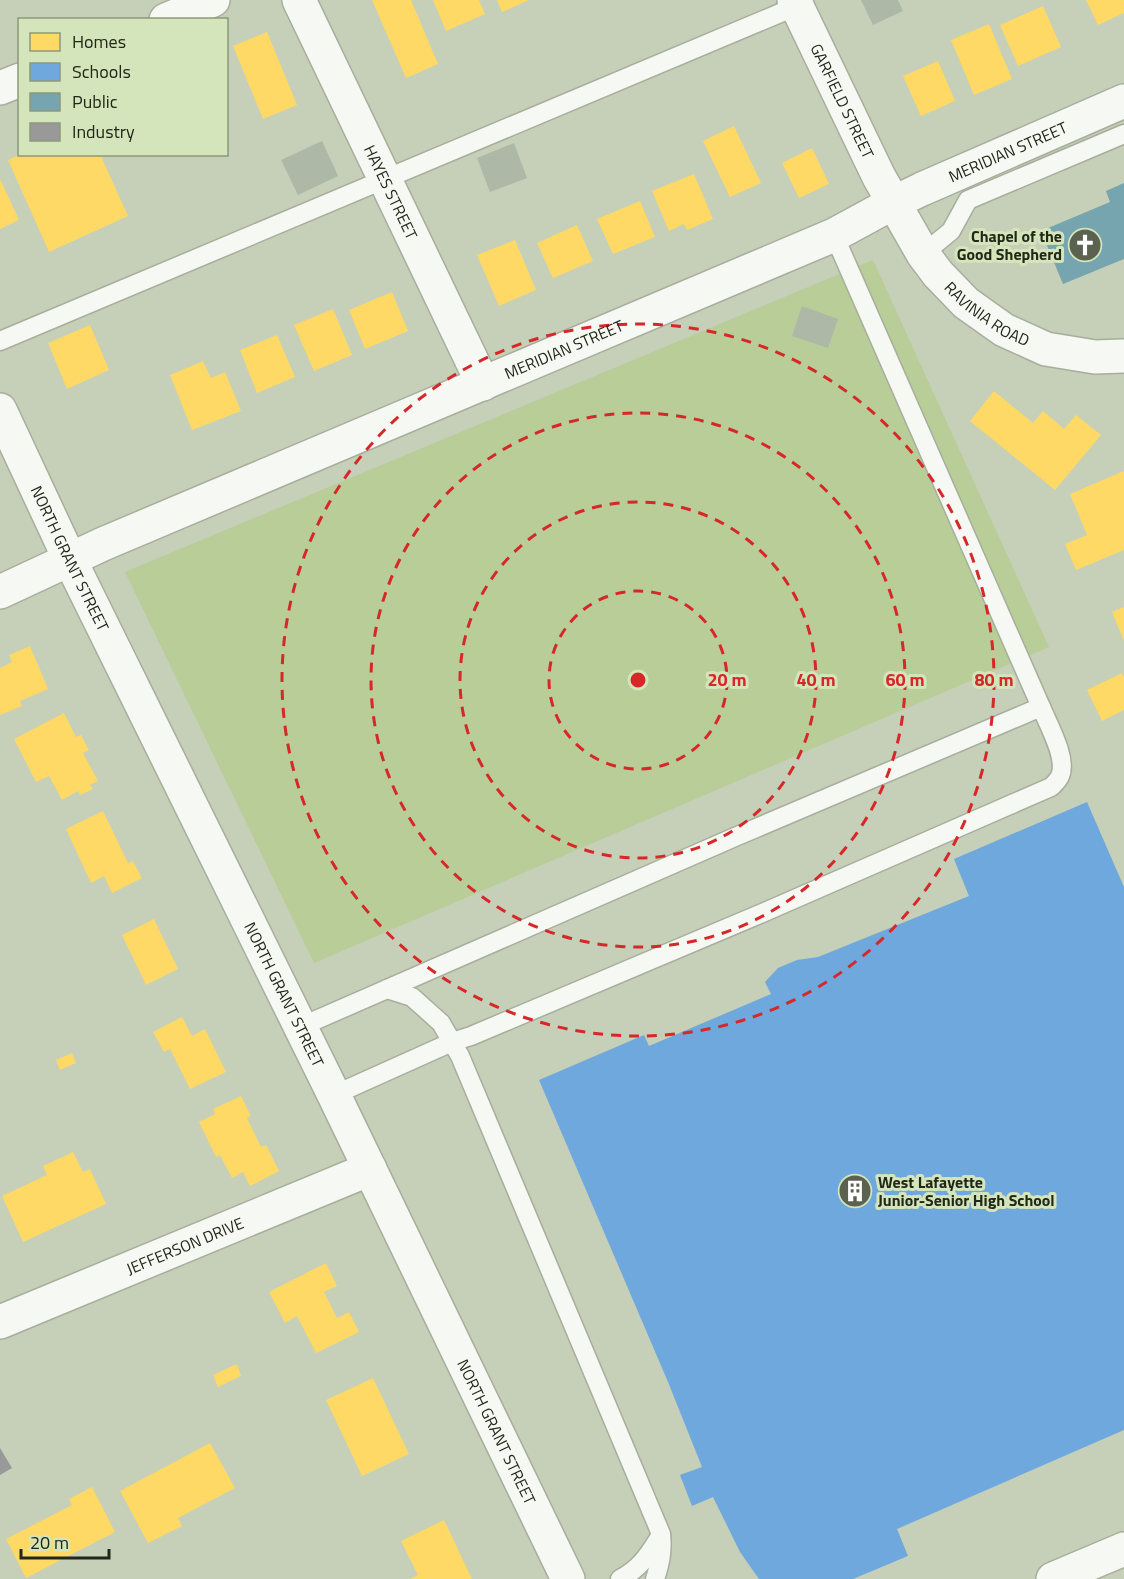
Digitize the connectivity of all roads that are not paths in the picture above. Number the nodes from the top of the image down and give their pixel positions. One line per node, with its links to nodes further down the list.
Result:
1 (213, 0): 4 (street)
2 (299, 0): 9 (street, HAYES STREET)
3 (801, 2): 9 (lane); 10 (street, GARFIELD STREET)
4 (171, 18)
5 (18, 81): 6 (street)
6 (0, 88)
7 (1124, 101): 10 (street, MERIDIAN STREET)
8 (1124, 134): 12 (lane)
9 (385, 180): 13 (lane); 15 (street, HAYES STREET)
10 (892, 203): 11 (street, MERIDIAN STREET); 12 (street, RAVINIA ROAD)
11 (834, 235): 15 (street, MERIDIAN STREET); 19 (lane)
12 (923, 254): 14 (street, RAVINIA ROAD)
13 (0, 341)
14 (1124, 356)
15 (483, 384): 17 (street, MERIDIAN STREET)
16 (0, 410): 17 (street, NORTH GRANT STREET)
17 (70, 560): 18 (street, MERIDIAN STREET); 21 (street, NORTH GRANT STREET)
18 (0, 592)
19 (1041, 707): 20 (lane); 22 (lane)
20 (387, 989): 21 (lane); 22 (lane)
21 (300, 1027): 23 (street, NORTH GRANT STREET)
22 (452, 1042): 23 (lane); 26 (lane)
23 (334, 1095): 24 (street, NORTH GRANT STREET)
24 (370, 1169): 25 (street, JEFFERSON DRIVE); 28 (street, NORTH GRANT STREET)
25 (0, 1322)
26 (661, 1534): 29 (lane); 30 (lane)
27 (1124, 1549): 31 (street)
28 (572, 1578)
29 (620, 1579)
30 (655, 1579)
31 (1053, 1579)

